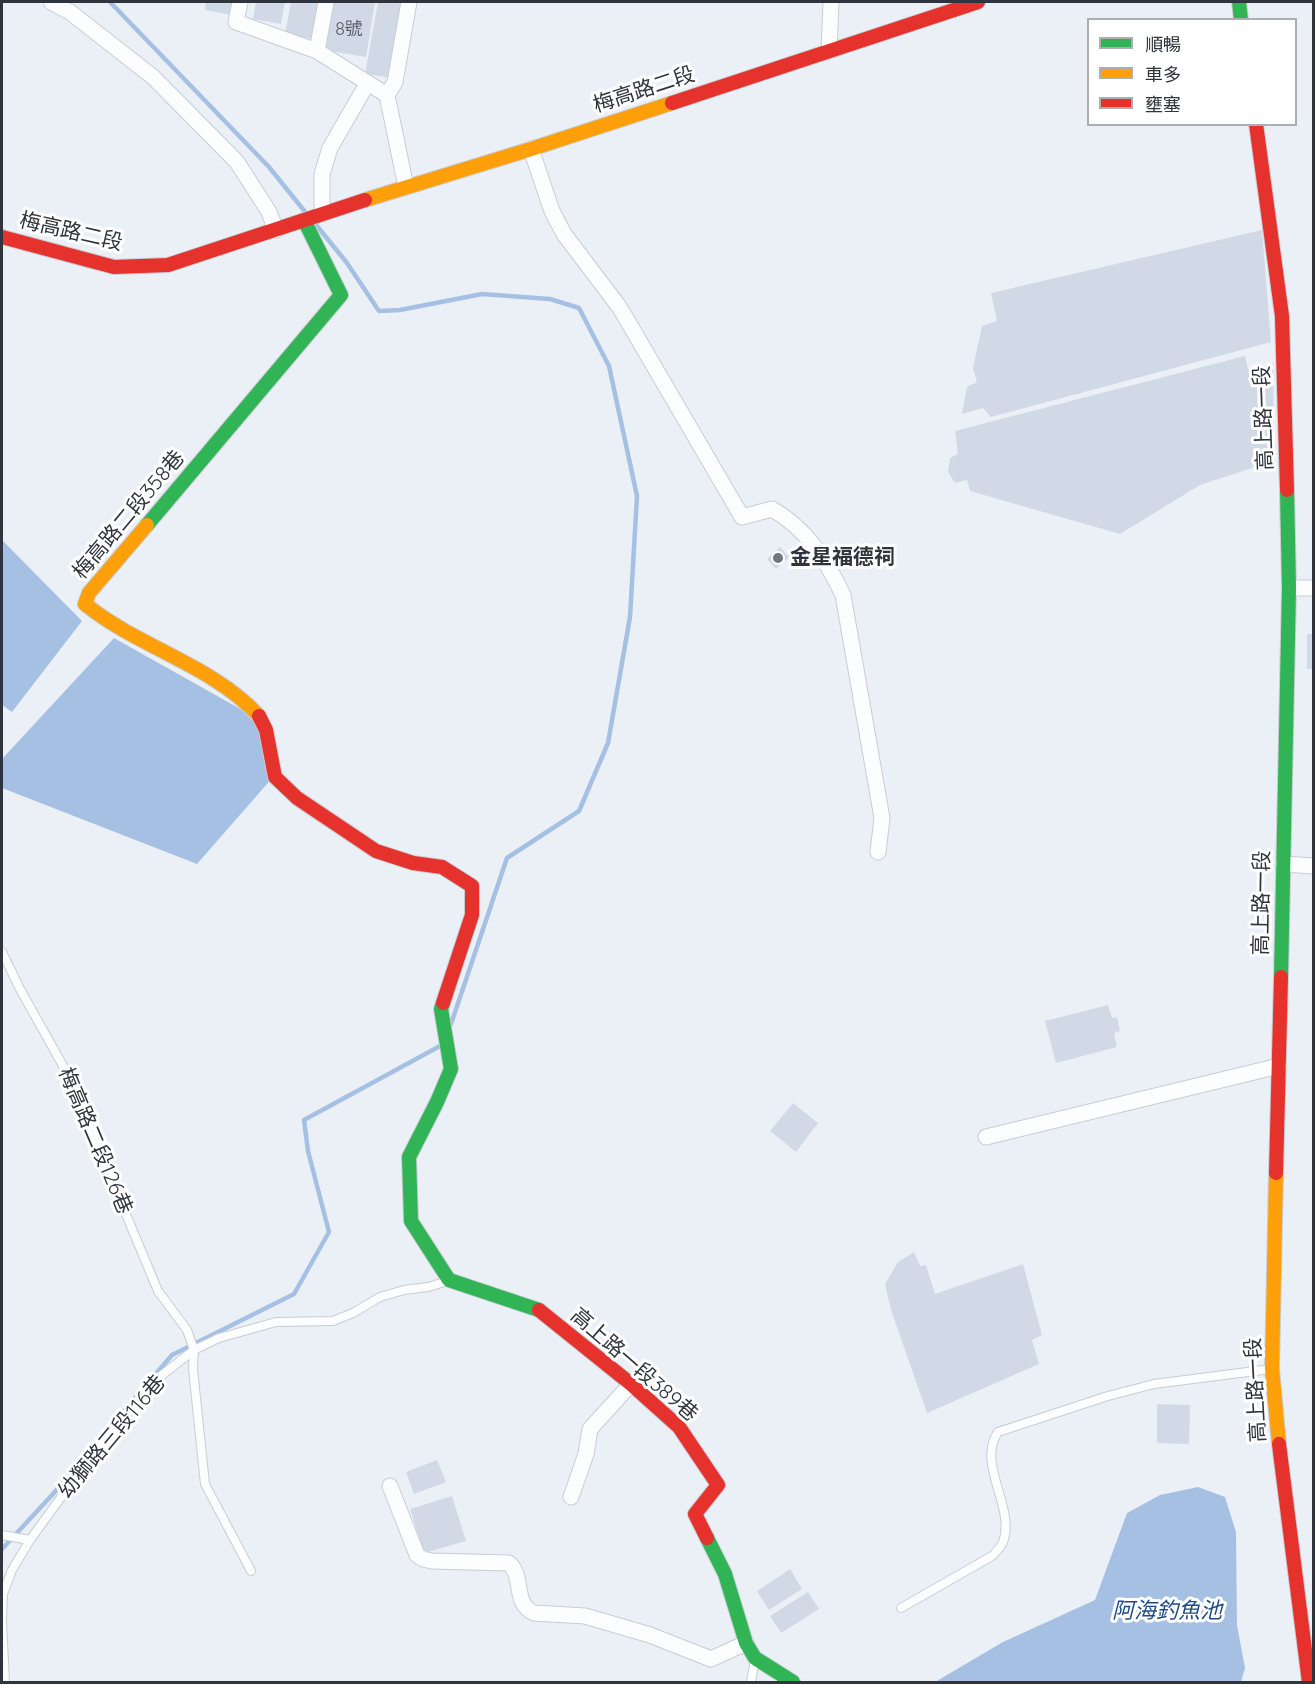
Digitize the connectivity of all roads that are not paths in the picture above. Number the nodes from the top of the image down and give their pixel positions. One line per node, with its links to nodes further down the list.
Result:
1 (51, 2): 18 (street)
2 (240, 2): 10 (street)
3 (326, 2): 10 (street)
4 (409, 2): 12 (street)
5 (831, 2): 9 (street)
6 (1239, 2): 8 (street)
7 (970, 3): 9 (street, 梅高路二段)
8 (1241, 18)
9 (829, 50): 14 (street, 梅高路二段)
10 (317, 51): 11 (street)
11 (367, 84): 12 (street); 16 (street)
12 (387, 95): 15 (street)
13 (1256, 126): 20 (street, 高上路一段)
14 (531, 149): 15 (street, 梅高路二段); 22 (street)
15 (406, 187): 16 (street, 梅高路二段)
16 (322, 213): 17 (street, 梅高路二段)
17 (304, 220): 18 (street, 梅高路二段); 28 (street, 梅高路二段358巷)
18 (276, 230): 19 (street, 梅高路二段)
19 (2, 237)
20 (1289, 588): 21 (street); 23 (street, 高上路一段)
21 (1314, 588)
22 (878, 852)
23 (1283, 864): 24 (street); 26 (street, 高上路一段)
24 (1314, 866)
25 (2, 952): 29 (lane, 梅高路二段126巷)
26 (1279, 1066): 27 (street); 30 (street, 高上路一段)
27 (986, 1137)
28 (449, 1281): 29 (lane, 幼獅路三段116巷); 31 (street, 高上路一段389巷)
29 (194, 1350): 35 (lane, 幼獅路三段116巷); 36 (lane, 梅高路二段126巷)
30 (1272, 1369): 37 (lane); 43 (street, 高上路一段)
31 (631, 1384): 33 (street); 38 (street, 高上路一段389巷)
32 (390, 1486): 38 (street)
33 (571, 1497)
34 (2, 1535): 35 (lane)
35 (26, 1540): 40 (lane, 幼獅路三段116巷)
36 (251, 1571)
37 (901, 1608)
38 (746, 1643): 39 (street, 高上路一段389巷)
39 (755, 1658): 41 (lane); 42 (street, 高上路一段389巷)
40 (5, 1683)
41 (751, 1683)
42 (793, 1683)
43 (1309, 1683)

